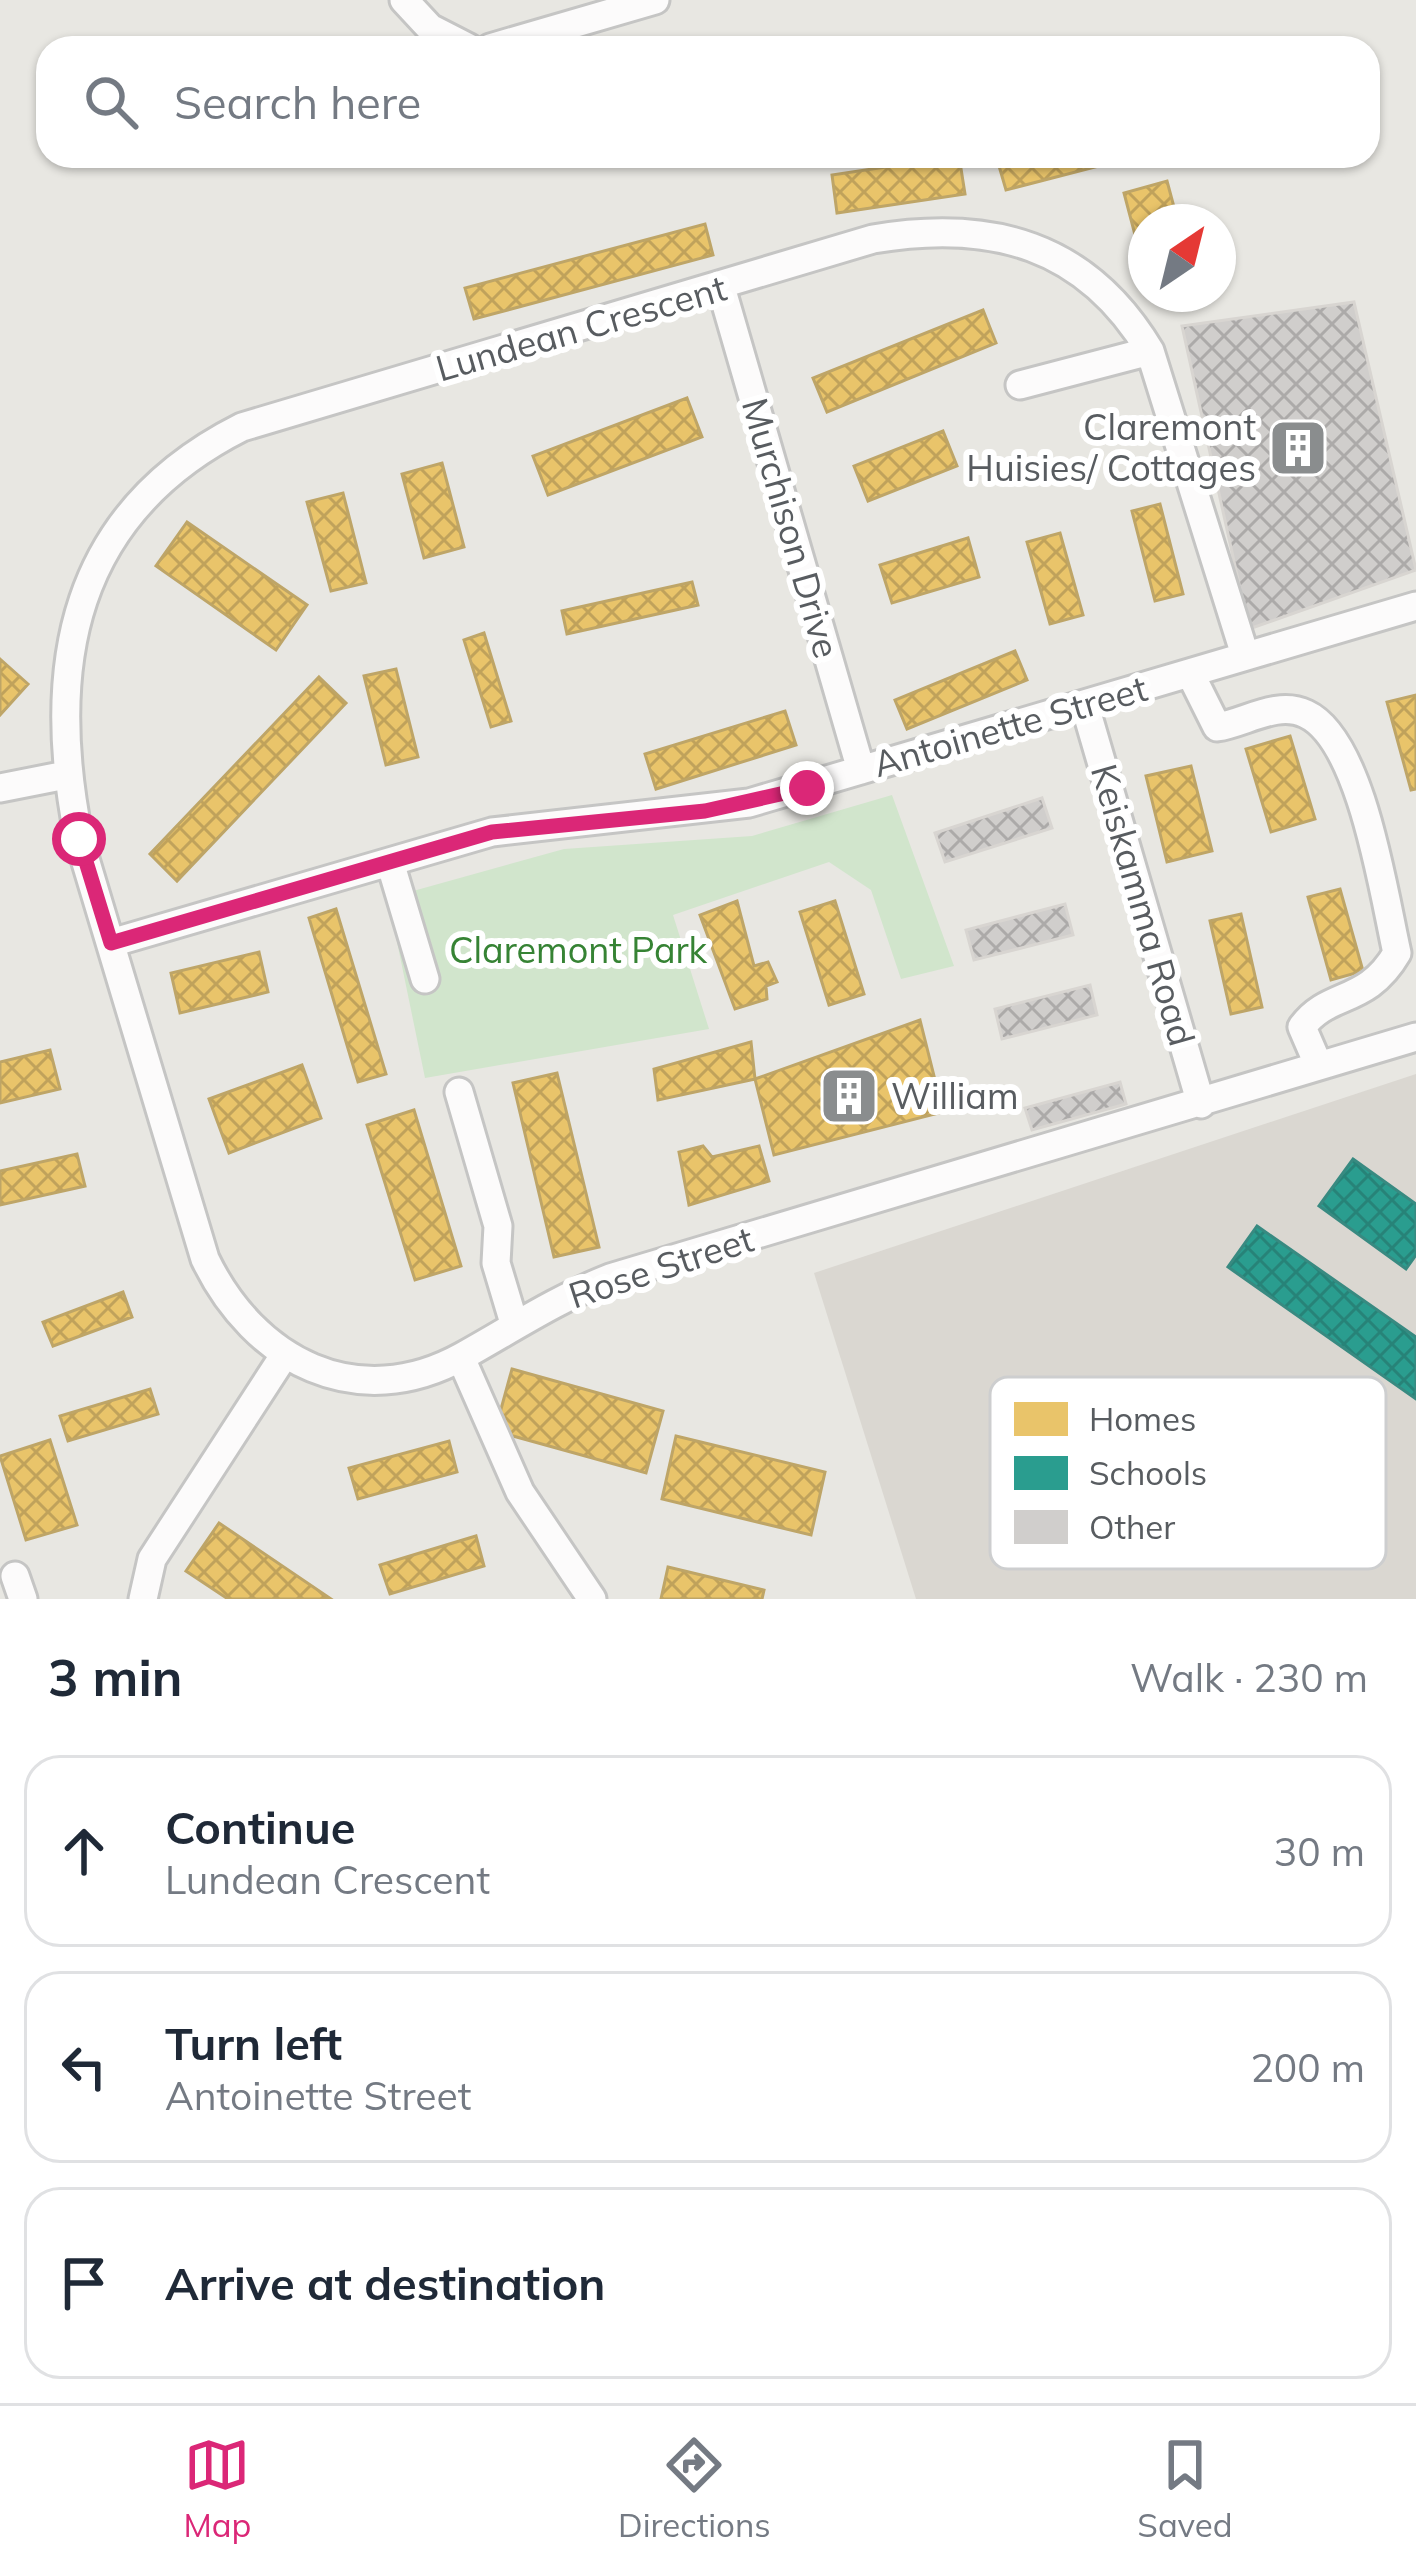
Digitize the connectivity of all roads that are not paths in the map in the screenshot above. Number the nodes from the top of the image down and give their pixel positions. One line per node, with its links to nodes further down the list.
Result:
1 (404, 0): 3 (street)
2 (655, 0): 4 (street)
3 (446, 36)
4 (531, 36)
5 (721, 286): 6 (street, Lundean Crescent); 12 (street, Murchison Drive); 13 (street, Lundean Crescent)
6 (1150, 351): 7 (street); 9 (street, Lundean Crescent)
7 (1020, 385)
8 (1416, 606): 9 (street, Antoinette Street)
9 (1246, 655): 10 (street, Antoinette Street)
10 (1190, 673): 11 (street, Antoinette Street); 19 (street)
11 (1085, 706): 12 (street, Antoinette Street); 21 (street, Keiskamma Road)
12 (861, 770): 15 (street, Antoinette Street)
13 (66, 775): 14 (street); 16 (street, Lundean Crescent)
14 (0, 788)
15 (390, 862): 16 (street, Antoinette Street); 17 (street)
16 (111, 943): 23 (street, Rose Street)
17 (425, 979)
18 (1416, 1037): 19 (street, Rose Street)
19 (1318, 1064): 21 (street, Rose Street)
20 (459, 1092): 22 (street)
21 (1201, 1104): 22 (street, Rose Street)
22 (514, 1323): 24 (street, Rose Street)
23 (285, 1354): 24 (street, Rose Street); 25 (street)
24 (461, 1358): 26 (street)
25 (143, 1599)
26 (592, 1599)

